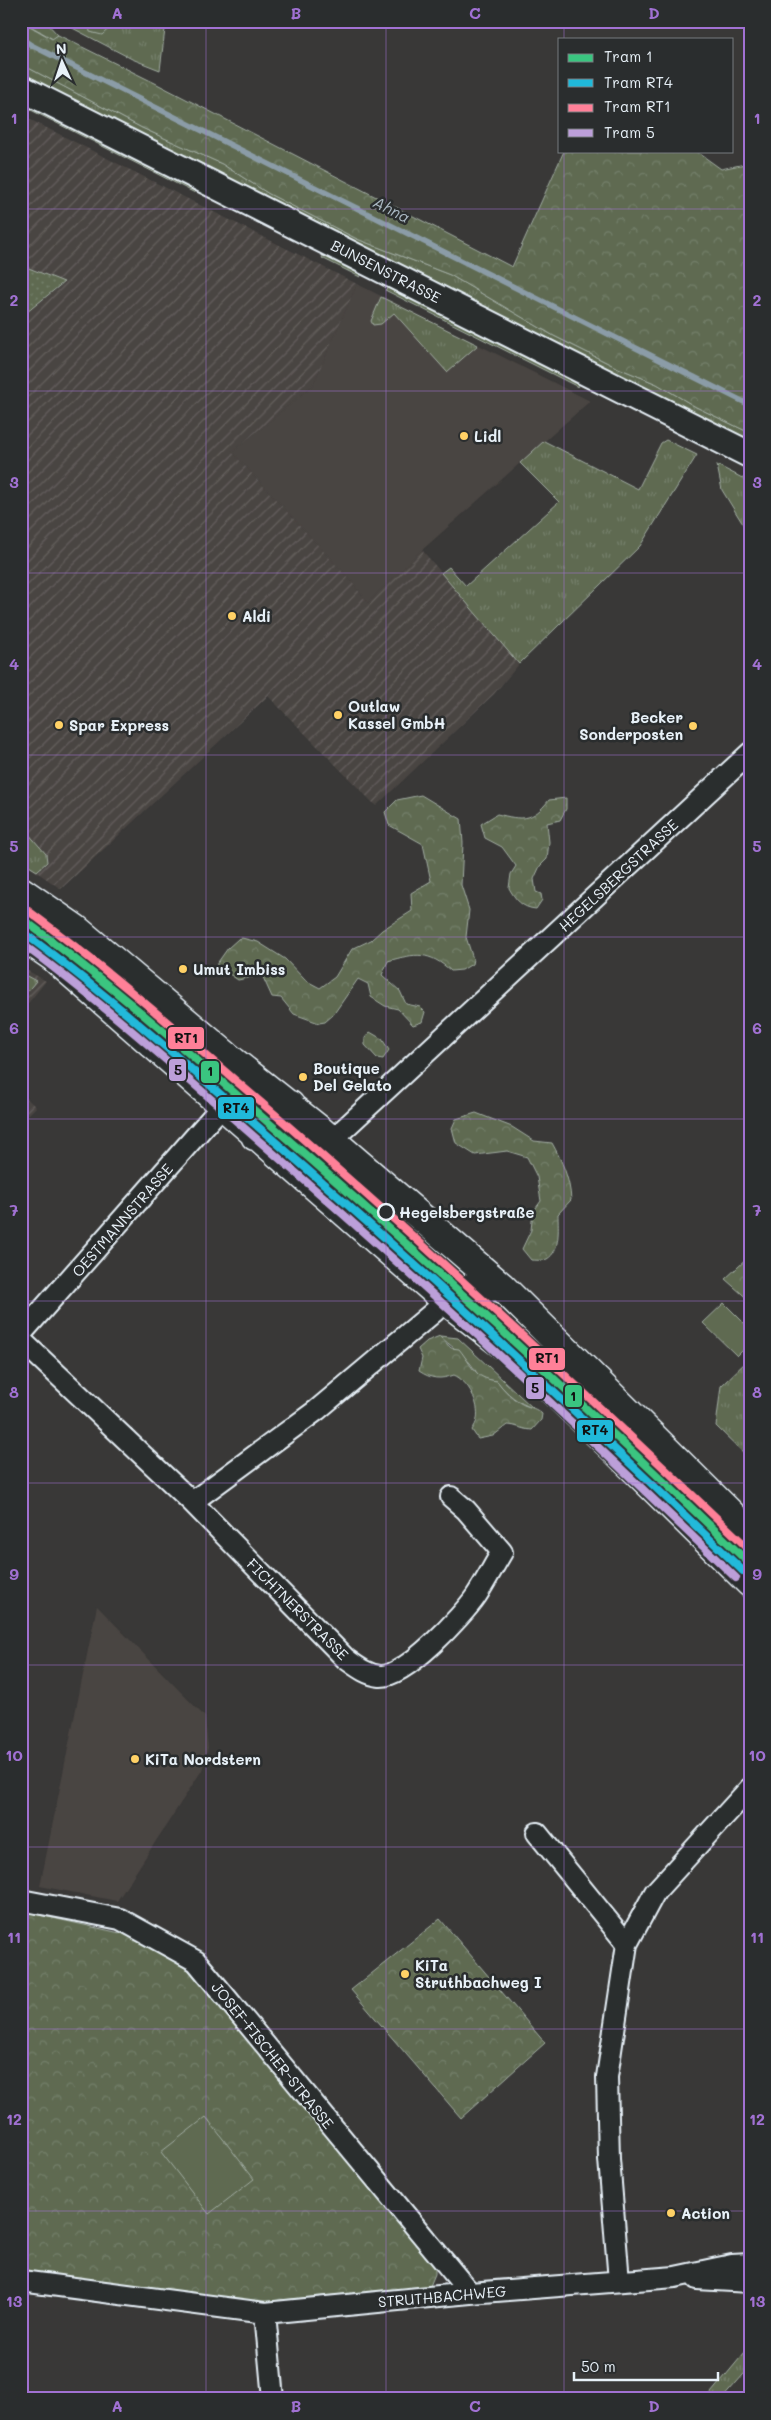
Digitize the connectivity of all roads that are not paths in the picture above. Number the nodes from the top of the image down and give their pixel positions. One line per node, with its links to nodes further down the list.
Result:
1 (21, 88): 2 (street, BUNSENSTRASSE)
2 (750, 455)
3 (750, 753): 9 (street, HEGELSBERGSTRASSE)
4 (21, 891): 6 (main road)
5 (21, 936): 7 (main road)
6 (290, 1105): 8 (main road); 9 (main road)
7 (222, 1106): 8 (main road); 12 (street, OESTMANNSTRASSE)
8 (255, 1136): 11 (main road)
9 (332, 1140): 10 (main road)
10 (501, 1286): 11 (main road); 16 (main road)
11 (445, 1300): 15 (street); 17 (main road)
12 (21, 1334)
13 (21, 1340): 15 (street, FICHTNERSTRASSE)
14 (451, 1497): 15 (street, FICHTNERSTRASSE)
15 (192, 1502)
16 (750, 1533)
17 (750, 1584)
18 (750, 1788): 21 (street)
19 (537, 1833): 21 (street)
20 (21, 1900): 28 (street, JOSEF-FISCHER-STRASSE)
21 (627, 1944): 25 (street)
22 (750, 2264): 23 (street, STRUTHBACHWEG)
23 (675, 2277): 25 (street, STRUTHBACHWEG); 26 (street, STRUTHBACHWEG)
24 (21, 2281): 29 (street, STRUTHBACHWEG)
25 (619, 2281): 28 (street, STRUTHBACHWEG)
26 (741, 2282): 27 (street, STRUTHBACHWEG)
27 (750, 2292)
28 (470, 2293): 29 (street, STRUTHBACHWEG)
29 (265, 2314): 30 (street)
30 (273, 2399)

